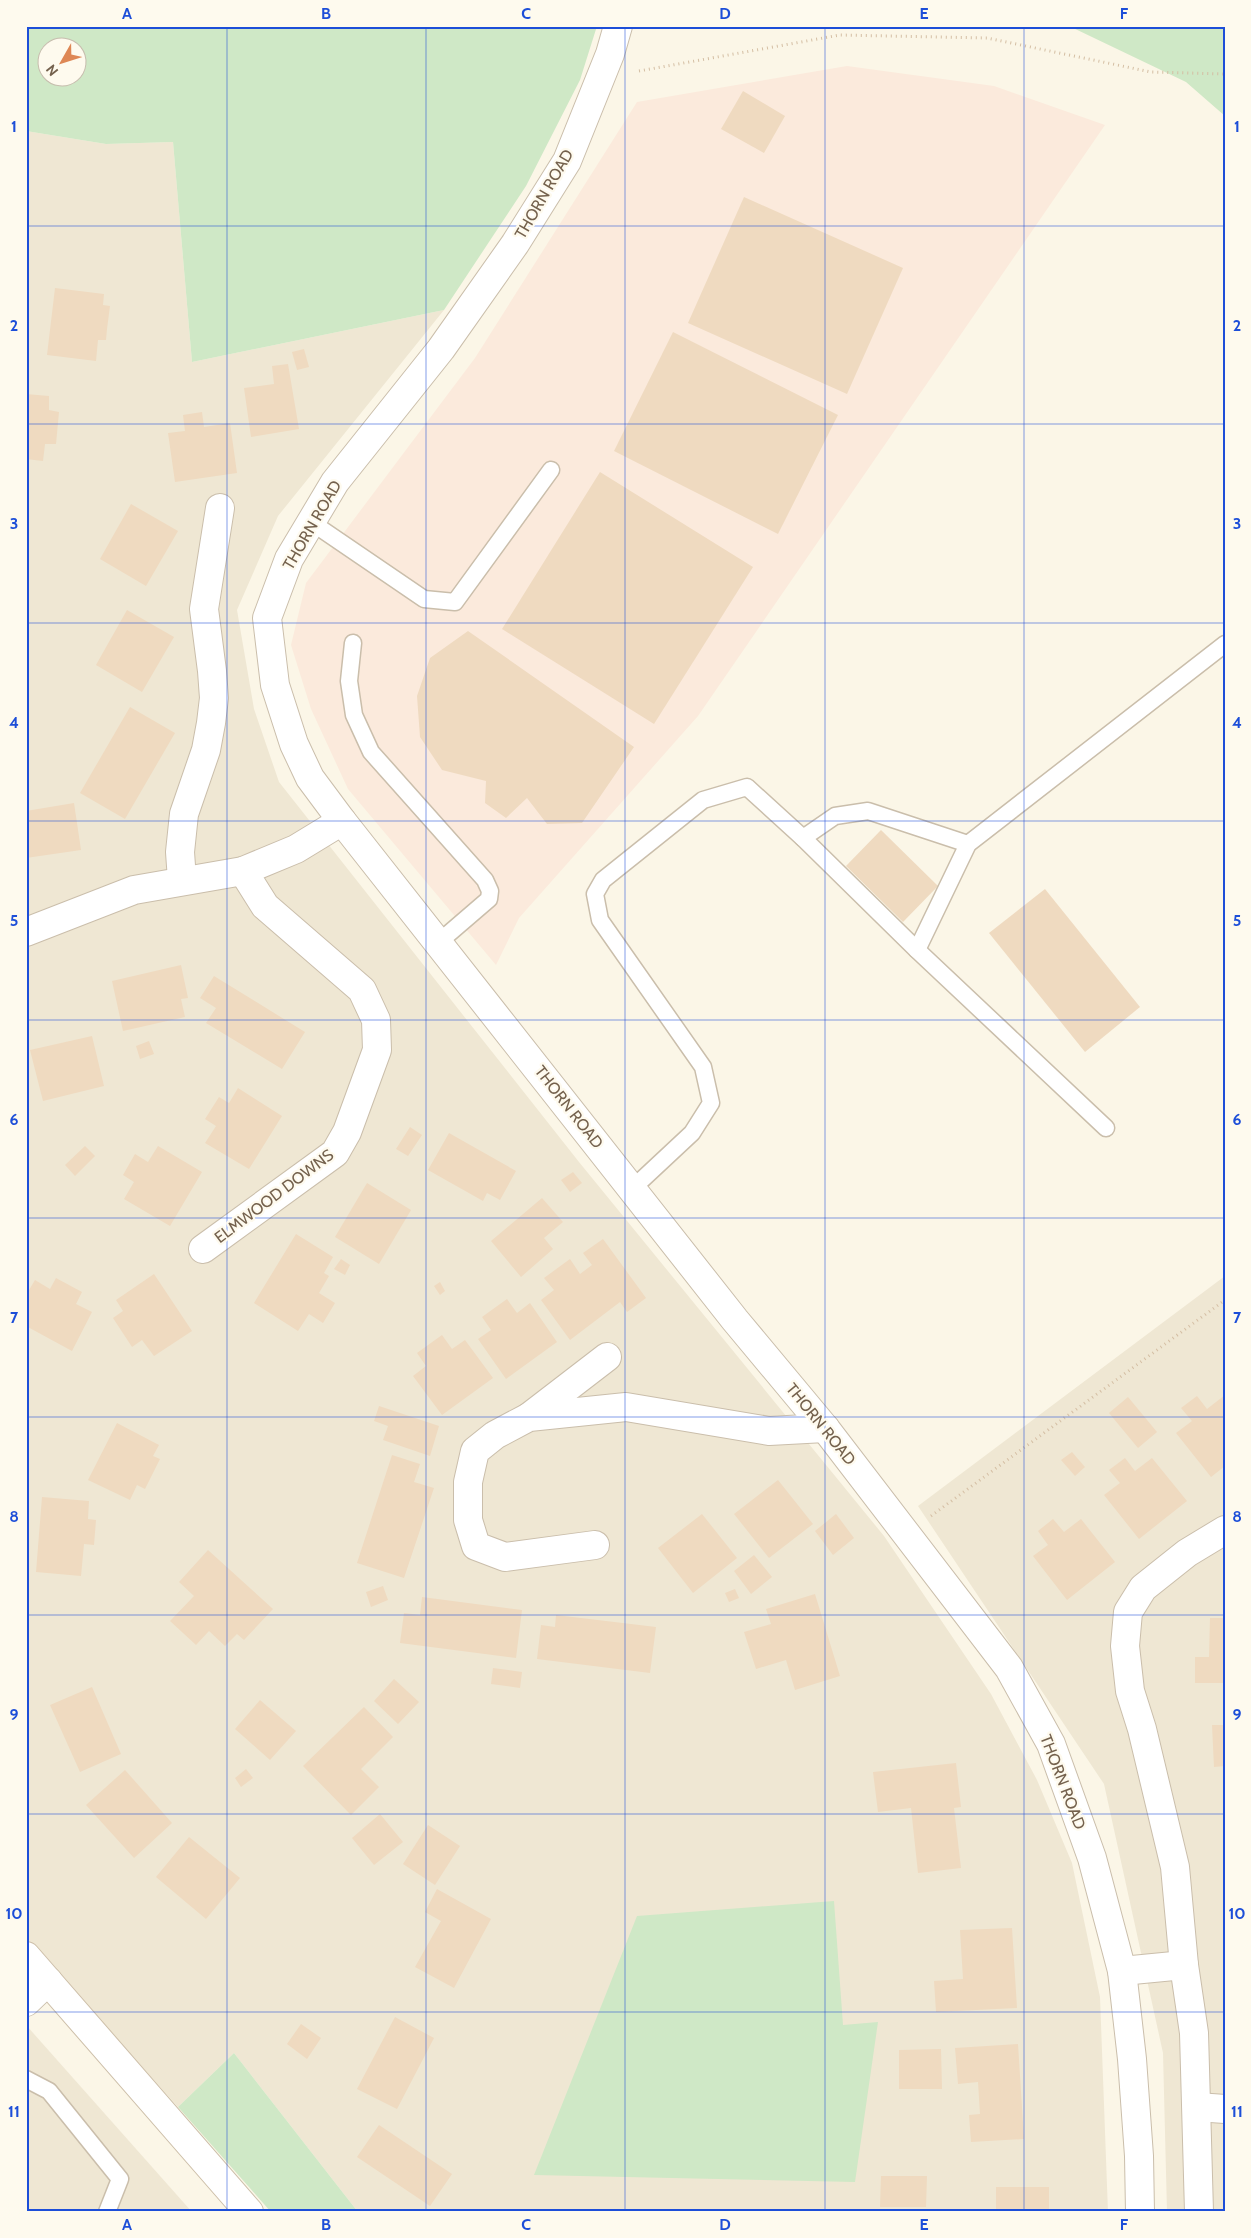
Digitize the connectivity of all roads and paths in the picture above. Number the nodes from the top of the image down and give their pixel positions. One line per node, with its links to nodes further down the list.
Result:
1 (618, 26): 3 (street, THORN ROAD)
2 (1225, 74): 3 (path)
3 (601, 77): 6 (street, THORN ROAD)
4 (551, 470): 6 (lane)
5 (220, 508): 13 (street)
6 (311, 522): 9 (street, THORN ROAD)
7 (353, 643): 15 (lane)
8 (1225, 644): 11 (lane)
9 (342, 821): 12 (street); 15 (street, THORN ROAD)
10 (803, 838): 11 (lane); 16 (lane); 18 (lane)
11 (968, 844): 16 (lane)
12 (243, 871): 13 (street); 19 (street, ELMWOOD DOWNS)
13 (182, 880): 14 (street)
14 (26, 932)
15 (439, 942): 18 (street, THORN ROAD)
16 (917, 950): 17 (lane)
17 (1106, 1128)
18 (632, 1189): 23 (street, THORN ROAD)
19 (203, 1250)
20 (1225, 1300): 25 (path)
21 (607, 1357): 22 (street)
22 (529, 1417): 23 (street); 26 (street)
23 (825, 1428): 25 (street, THORN ROAD)
24 (1225, 1530): 28 (street)
25 (907, 1533): 29 (street, THORN ROAD)
26 (596, 1545)
27 (26, 1956): 30 (street)
28 (1184, 1965): 29 (street); 33 (street)
29 (1122, 1971): 37 (street, THORN ROAD)
30 (48, 1981): 31 (street); 36 (street)
31 (26, 2002)
32 (26, 2078): 35 (lane)
33 (1196, 2108): 34 (street); 38 (street)
34 (1225, 2109)
35 (106, 2212)
36 (249, 2212)
37 (1140, 2212)
38 (1199, 2212)

